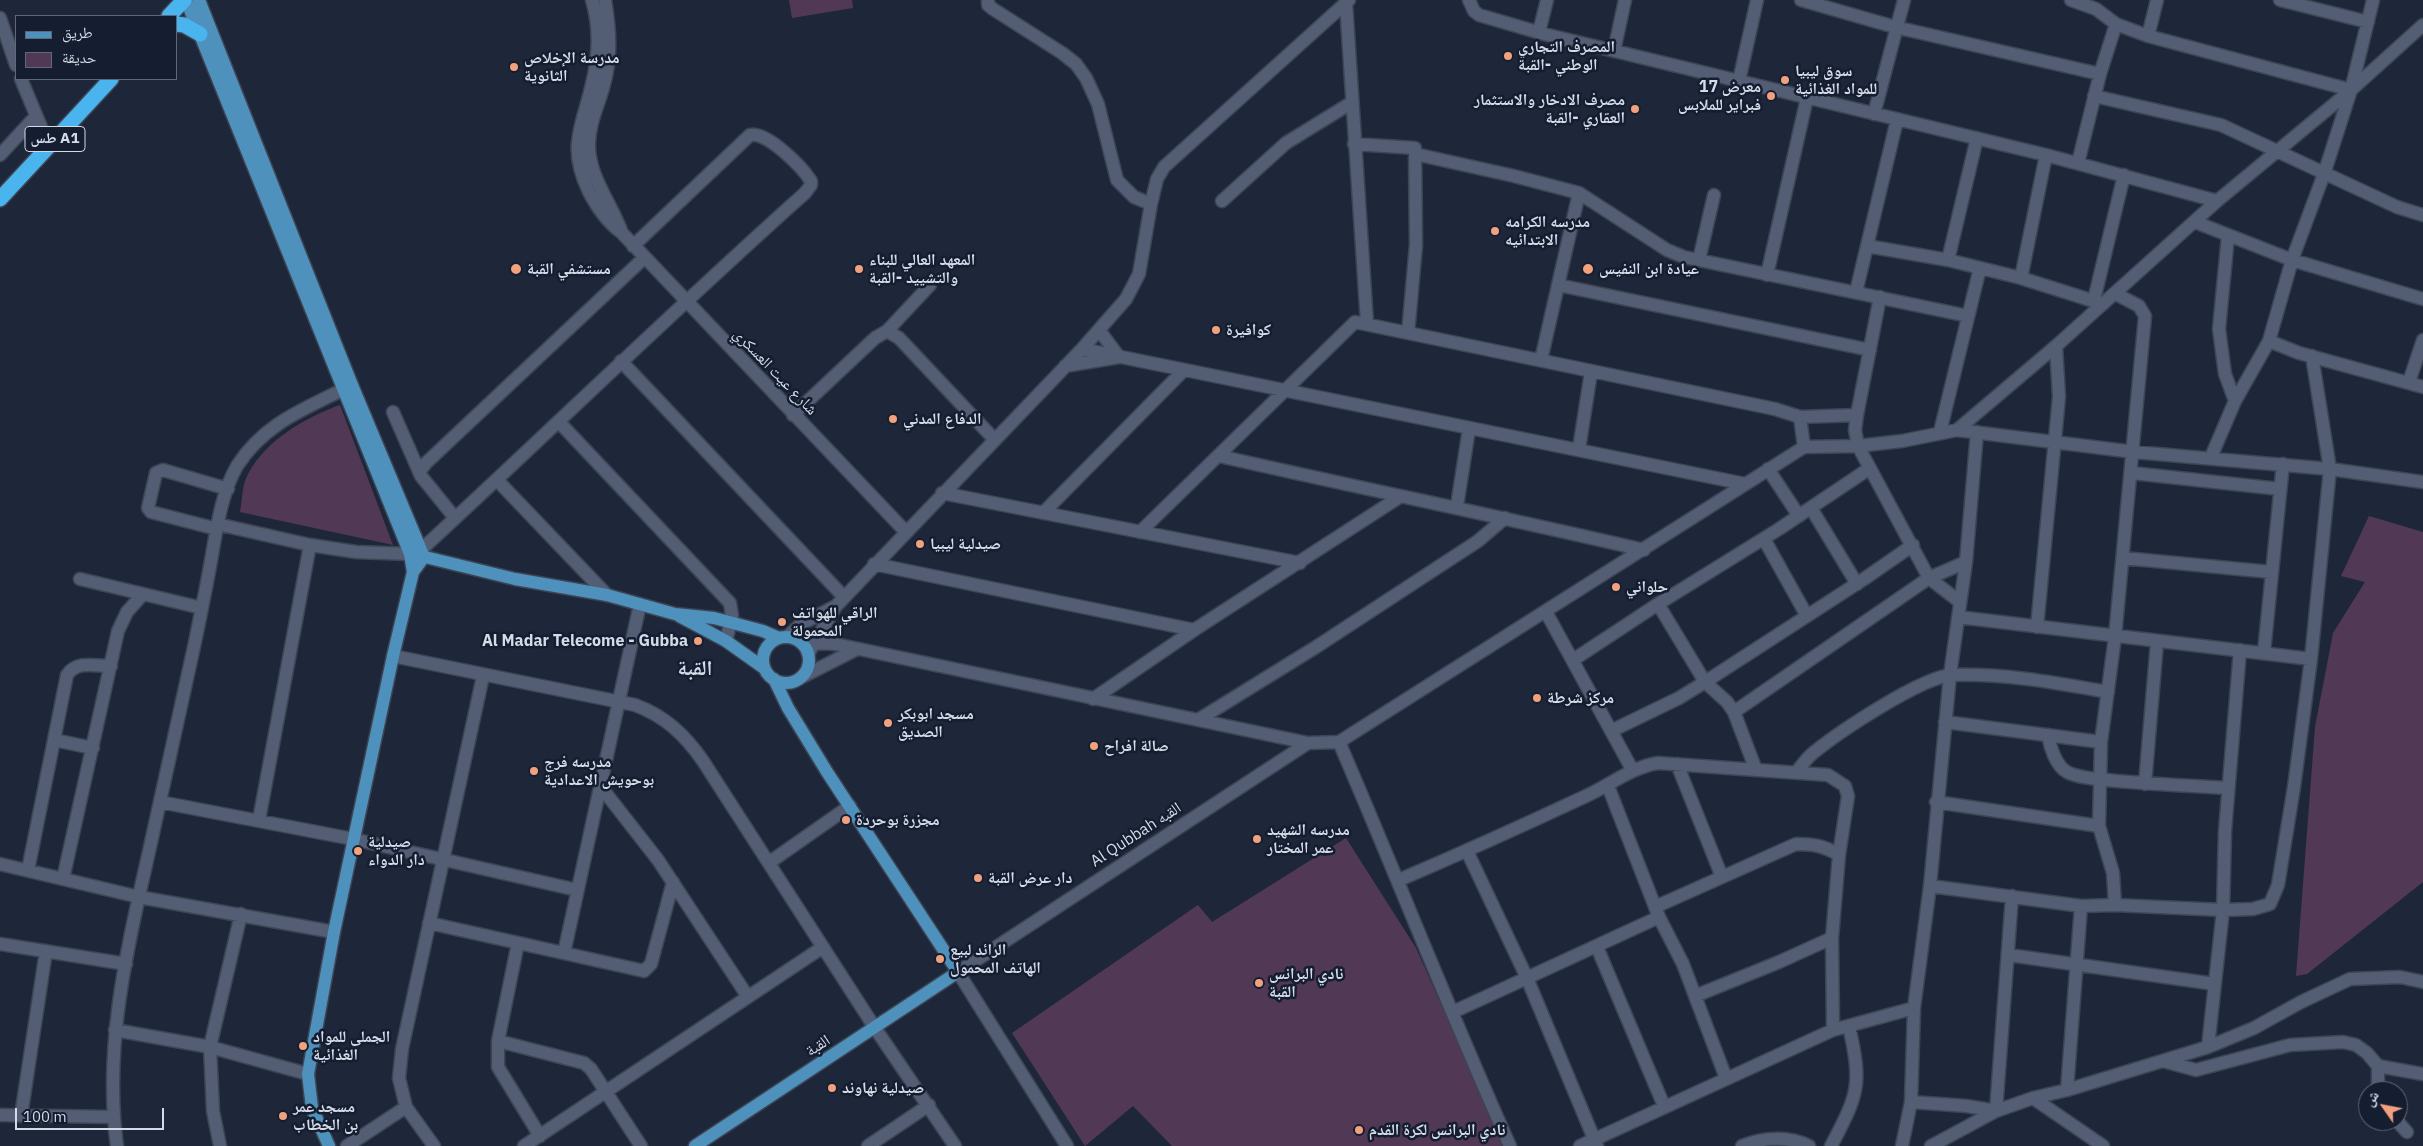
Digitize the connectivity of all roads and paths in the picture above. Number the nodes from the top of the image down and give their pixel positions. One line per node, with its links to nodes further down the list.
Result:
1 (185, 0): 17 (highway); 25 (main road)
2 (199, 0): 96 (main road)
3 (592, 0): 59 (street, شارع عيت العسكري)
4 (605, 0): 59 (street, شارع عيت العسكري)
5 (988, 0): 56 (street)
6 (1469, 0): 24 (street)
7 (1625, 0): 27 (street)
8 (1757, 0): 33 (street)
9 (1801, 0): 23 (street)
10 (1904, 0): 23 (street)
11 (2071, 0): 21 (street)
12 (2157, 0): 26 (street)
13 (2280, 0): 19 (street)
14 (2373, 0): 19 (street)
15 (1347, 1): 37 (street); 56 (street)
16 (1544, 3): 24 (street)
17 (170, 15)
18 (0, 18): 28 (street)
19 (2368, 22): 34 (street)
20 (178, 24): 25 (highway)
21 (2116, 24): 26 (street); 30 (street)
22 (2423, 25): 34 (street)
23 (1895, 27): 30 (street); 38 (street)
24 (1539, 32): 27 (street)
25 (200, 34): 96 (main road)
26 (2148, 36): 34 (street)
27 (1614, 51): 33 (street)
28 (5, 53): 29 (street)
29 (15, 65)
30 (2100, 74): 35 (street)
31 (21, 80): 39 (street)
32 (109, 80): 43 (highway, طس A1)
33 (1739, 81): 36 (street)
34 (2351, 90): 44 (street); 49 (street)
35 (2094, 96): 44 (street); 48 (street)
36 (1808, 98): 38 (street); 68 (street)
37 (1351, 103): 42 (street); 54 (street)
38 (1874, 114): 40 (street)
39 (36, 116): 43 (street); 46 (street)
40 (1897, 120): 41 (street); 62 (street)
41 (1977, 138): 47 (street); 65 (street)
42 (1354, 144): 45 (street); 79 (street)
43 (49, 146): 53 (highway, طس A1)
44 (2277, 151): 49 (street); 55 (street)
45 (1415, 154): 51 (street); 82 (street)
46 (0, 155)
47 (2046, 155): 48 (street); 69 (street)
48 (2078, 163): 50 (street)
49 (2324, 174): 57 (street); 66 (street)
50 (2124, 175): 55 (street); 77 (street)
51 (1579, 193): 64 (street); 71 (street)
52 (1714, 195): 64 (street)
53 (0, 199)
54 (1222, 201)
55 (2217, 201): 58 (street)
56 (1151, 204): 80 (street)
57 (2423, 215)
58 (2195, 222): 60 (street); 73 (street)
59 (622, 233): 61 (street, شارع عيت العسكري)
60 (2228, 236): 66 (street); 99 (street)
61 (633, 246): 63 (street, شارع عيت العسكري); 76 (street)
62 (1867, 246): 65 (street); 72 (street)
63 (644, 258): 76 (street, شارع عيت العسكري); 121 (street)
64 (1698, 260): 68 (street)
65 (1948, 260): 67 (street)
66 (2292, 260): 75 (street); 84 (street)
67 (1980, 268): 69 (street); 78 (street)
68 (1767, 275): 72 (street)
69 (2021, 278): 77 (street)
70 (930, 285): 81 (street)
71 (1558, 285): 87 (street); 90 (street)
72 (1856, 292): 74 (street)
73 (2116, 294): 77 (street); 114 (street)
74 (1880, 296): 78 (street); 87 (street)
75 (2423, 299)
76 (684, 301): 91 (street); 101 (street, شارع عيت العسكري)
77 (2099, 302): 85 (street)
78 (1968, 316): 107 (street)
79 (1367, 323): 82 (street); 98 (street)
80 (1099, 330): 86 (street); 89 (street)
81 (887, 331): 101 (street); 109 (street)
82 (1408, 333): 90 (street)
83 (2423, 340): 95 (street)
84 (2269, 341): 88 (street); 99 (street)
85 (2056, 346): 106 (street); 110 (street)
86 (1082, 348): 89 (street); 92 (street)
87 (1870, 350): 102 (street)
88 (2312, 356): 95 (street); 120 (street)
89 (1119, 357): 92 (street); 93 (street)
90 (1541, 360): 94 (street)
91 (621, 361): 104 (street); 156 (street)
92 (1065, 366): 109 (street)
93 (1184, 370): 98 (street); 132 (street)
94 (1592, 372): 103 (street); 113 (street)
95 (2409, 382): 97 (street)
96 (348, 387): 126 (street); 143 (main road); 144 (main road)
97 (2423, 387)
98 (1286, 390): 105 (street); 115 (street)
99 (2234, 401): 116 (street)
100 (393, 412): 121 (street)
101 (793, 415): 137 (street, شارع عيت العسكري)
102 (1857, 415): 103 (street); 111 (street)
103 (1800, 417): 112 (street)
104 (559, 422): 123 (street); 165 (street)
105 (1469, 429): 113 (street); 130 (street)
106 (1957, 430): 107 (street); 108 (street)
107 (1940, 432): 111 (street)
108 (1977, 432): 110 (street); 147 (street)
109 (994, 439): 128 (street)
110 (2056, 444): 114 (street); 166 (street)
111 (1858, 446): 112 (street); 118 (street)
112 (1804, 447): 119 (street)
113 (1578, 449): 125 (street)
114 (2134, 452): 116 (street); 122 (street)
115 (1218, 456): 129 (street); 138 (street)
116 (2211, 457): 117 (street)
117 (2283, 464): 120 (street); 127 (street)
118 (1870, 468): 131 (street); 141 (street)
119 (1768, 469): 125 (street); 133 (street)
120 (2330, 469): 124 (street); 179 (street)
121 (420, 471): 134 (street)
122 (2132, 473): 127 (street); 145 (street)
123 (498, 480): 134 (street); 155 (street)
124 (2423, 482)
125 (1745, 484): 142 (street)
126 (228, 489): 136 (street); 136 (street)
127 (2280, 489): 150 (street)
128 (942, 493): 132 (street); 137 (street)
129 (1401, 496): 130 (street); 146 (street)
130 (1457, 506): 135 (street)
131 (1810, 508): 133 (street); 153 (street)
132 (1043, 513): 138 (street)
133 (1799, 516): 139 (street)
134 (455, 518): 143 (street)
135 (1505, 518): 142 (street); 192 (street)
136 (217, 527): 140 (street); 160 (street)
137 (905, 531): 148 (street)
138 (1140, 532): 146 (street)
139 (1764, 539): 159 (street); 163 (street)
140 (310, 545): 144 (street); 213 (street)
141 (1913, 545): 151 (street); 153 (street)
142 (1644, 550): 161 (street)
143 (423, 553): 144 (main road); 149 (main road); 155 (main road)
144 (410, 554): 149 (main road)
145 (2123, 558): 150 (street); 169 (street)
146 (1300, 562): 167 (street)
147 (1966, 562): 151 (street); 157 (street)
148 (874, 564): 156 (street); 167 (street)
149 (413, 572): 178 (main road)
150 (2271, 572): 176 (street)
151 (1929, 578): 157 (street); 191 (street)
152 (80, 579): 154 (street)
153 (1857, 584): 163 (street)
154 (143, 594): 160 (street); 181 (street)
155 (607, 595): 158 (main road)
156 (840, 602): 168 (street); 172 (street)
157 (1960, 602): 164 (street)
158 (640, 604): 162 (main road); 190 (street)
159 (1658, 604): 180 (street); 187 (street)
160 (202, 608): 210 (street)
161 (1546, 612): 180 (street); 197 (street)
162 (675, 614): 165 (main road); 170 (main road)
163 (1807, 616): 187 (street)
164 (1958, 617): 166 (street); 183 (street)
165 (731, 623): 168 (main road); 170 (street)
166 (2036, 627): 169 (street)
167 (1194, 630): 189 (street)
168 (783, 637): 171 (main road); 182 (main road)
169 (2115, 637): 173 (street); 188 (street)
170 (726, 641): 182 (main road)
171 (800, 642): 172 (street); 177 (main road)
172 (817, 642): 174 (street); 177 (street)
173 (2157, 642): 175 (street); 206 (street)
174 (857, 649): 185 (street); 189 (street)
175 (2240, 650): 176 (street); 209 (street)
176 (2264, 652): 179 (street)
177 (808, 654): 185 (main road)
178 (393, 656): 184 (street); 215 (main road)
179 (2311, 659): 232 (street)
180 (1573, 660): 194 (street)
181 (111, 666): 196 (street); 200 (street)
182 (764, 668): 186 (main road)
183 (1950, 675): 188 (street); 193 (street); 204 (street)
184 (483, 676): 190 (street); 218 (street)
185 (802, 677): 186 (main road)
186 (774, 680): 212 (main road)
187 (1704, 682): 191 (street); 194 (street)
188 (2108, 692): 198 (street)
189 (1092, 699): 192 (street)
190 (619, 701): 208 (street); 219 (street)
191 (1734, 712): 202 (street)
192 (1198, 720): 199 (street)
193 (1945, 722): 195 (street); 211 (street)
194 (1611, 731): 203 (street)
195 (2048, 735): 198 (street); 205 (street)
196 (54, 740): 200 (street); 221 (street)
197 (1339, 742): 199 (street); 224 (street)
198 (2101, 742): 205 (street)
199 (1308, 743): 247 (street, Al Qubbah القبه)
200 (93, 748): 223 (street)
201 (1677, 764): 202 (street); 203 (street); 222 (street)
202 (1756, 770): 204 (street)
203 (1633, 771): 207 (street)
204 (1796, 773): 217 (street)
205 (2100, 779): 206 (street); 214 (street)
206 (2145, 784): 209 (street)
207 (1608, 786): 216 (street); 233 (street)
208 (601, 787): 225 (street); 227 (street)
209 (2228, 788): 232 (street)
210 (160, 802): 213 (street); 229 (street)
211 (1936, 802): 214 (street); 226 (street)
212 (850, 806): 219 (street); 247 (main road)
213 (259, 820): 215 (street)
214 (2099, 826): 230 (street)
215 (353, 839): 218 (street); 236 (main road)
216 (1467, 851): 224 (street); 248 (street)
217 (1840, 855): 222 (street); 237 (street)
218 (443, 859): 227 (street); 235 (street)
219 (770, 862): 240 (street)
220 (0, 864): 221 (street)
221 (28, 870): 223 (street)
222 (1722, 877): 233 (street)
223 (63, 879): 229 (street)
224 (1398, 880): 254 (street)
225 (673, 882): 243 (street); 252 (street)
226 (1930, 886): 228 (street); 253 (street)
227 (577, 890): 243 (street)
228 (2012, 896): 231 (street); 244 (street)
229 (139, 897): 234 (street); 245 (street)
230 (2115, 905): 231 (street); 232 (street)
231 (2081, 906): 246 (street)
232 (2223, 910): 250 (street)
233 (1657, 912): 241 (street); 251 (street)
234 (240, 914): 236 (street); 260 (street)
235 (429, 923): 238 (street); 274 (street)
236 (334, 932): 264 (main road)
237 (1832, 938): 251 (street); 258 (street)
238 (518, 943): 243 (street); 259 (street)
239 (0, 944): 242 (street)
240 (824, 947): 252 (street); 256 (street)
241 (1597, 947): 248 (street); 273 (street)
242 (46, 951): 245 (street); 277 (street)
243 (564, 953)
244 (2009, 955): 246 (street); 275 (street)
245 (126, 964): 257 (street)
246 (2075, 966): 250 (street); 268 (street)
247 (958, 972): 256 (main road, القبة); 291 (street)
248 (1526, 978): 254 (street); 280 (street)
249 (2423, 982): 261 (street)
250 (2215, 984): 261 (street)
251 (1695, 996): 266 (street)
252 (748, 997): 269 (street)
253 (1914, 1008): 255 (street); 271 (street)
254 (1453, 1012): 292 (street)
255 (1849, 1026): 258 (street); 296 (street)
256 (875, 1028): 272 (street); 288 (main road, القبة)
257 (116, 1030): 260 (street); 278 (street)
258 (1834, 1030): 266 (street)
259 (498, 1042): 269 (street); 279 (street)
260 (210, 1047): 264 (street); 282 (street)
261 (2208, 1047): 262 (street)
262 (2163, 1062): 263 (street); 268 (street)
263 (2378, 1066): 265 (street); 267 (street)
264 (308, 1074): 283 (main road)
265 (2423, 1074)
266 (1726, 1078): 273 (street)
267 (2378, 1081)
268 (2067, 1090): 270 (street)
269 (606, 1093): 279 (street); 287 (street)
270 (2033, 1098): 275 (street); 299 (street)
271 (1911, 1102): 275 (street); 297 (street)
272 (929, 1105): 289 (street); 290 (street)
273 (1664, 1106): 280 (street)
274 (406, 1107): 284 (street); 285 (street)
275 (1996, 1111): 298 (street)
276 (0, 1115): 277 (street)
277 (20, 1116): 278 (street)
278 (113, 1117): 281 (street)
279 (540, 1136): 286 (street)
280 (1595, 1143): 293 (street)
281 (117, 1146)
282 (220, 1146)
283 (329, 1146)
284 (347, 1146)
285 (434, 1146)
286 (524, 1146)
287 (641, 1146)
288 (695, 1146)
289 (868, 1146)
290 (955, 1146)
291 (1067, 1146)
292 (1510, 1146)
293 (1580, 1146)
294 (1742, 1146): 295 (street)
295 (1809, 1146)
296 (1831, 1146)
297 (1902, 1146)
298 (1930, 1146)
299 (2103, 1146)

